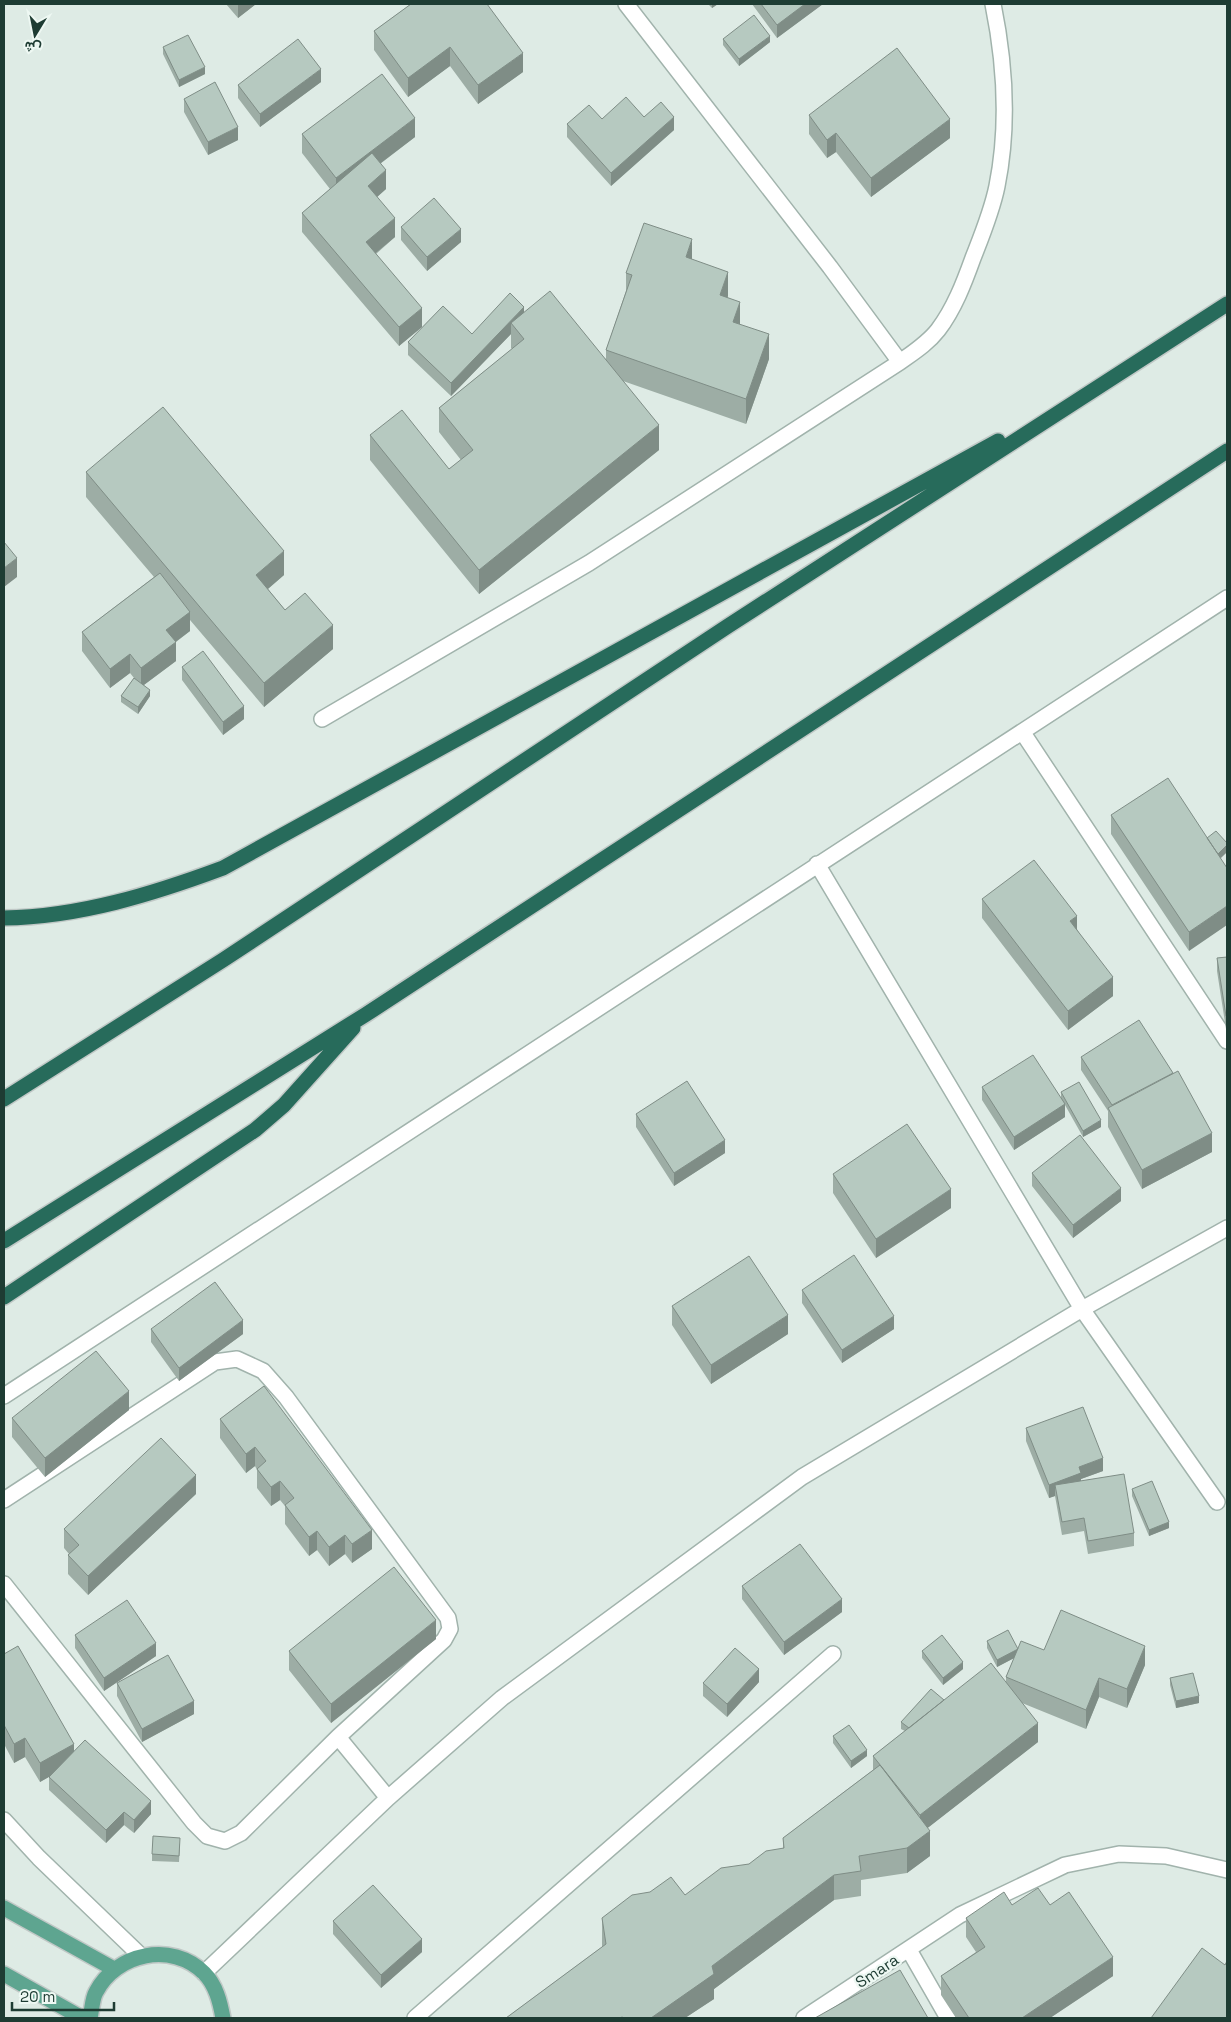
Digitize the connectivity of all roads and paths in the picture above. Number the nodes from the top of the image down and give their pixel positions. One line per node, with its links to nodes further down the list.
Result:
1 (626, 4): 4 (street)
2 (993, 4): 4 (street)
3 (1227, 304): 5 (highway)
4 (900, 362): 8 (street)
5 (1115, 376): 11 (highway); 14 (highway)
6 (1227, 451): 12 (highway)
7 (1227, 598): 9 (street)
8 (322, 719)
9 (1023, 733): 10 (street); 13 (street)
10 (817, 864): 18 (street); 19 (street)
11 (4, 918)
12 (365, 1014): 16 (highway); 17 (highway)
13 (1227, 1041)
14 (4, 1099)
15 (1227, 1228): 18 (street)
16 (4, 1241)
17 (4, 1297)
18 (1082, 1309): 21 (street); 25 (street)
19 (4, 1396)
20 (4, 1500): 24 (street)
21 (1217, 1502)
22 (4, 1584): 24 (street)
23 (833, 1654): 37 (street)
24 (338, 1737): 25 (street)
25 (388, 1798): 32 (street)
26 (4, 1820): 30 (street)
27 (1227, 1870): 29 (street)
28 (4, 1908): 31 (main road)
29 (909, 1950): 38 (street, Smara); 39 (street, Smara)
30 (141, 1956): 31 (main road); 32 (main road)
31 (114, 1969): 35 (main road)
32 (204, 1973): 36 (main road)
33 (4, 1974): 34 (main road)
34 (82, 2018)
35 (90, 2018)
36 (223, 2018)
37 (414, 2018)
38 (804, 2018)
39 (948, 2018)

